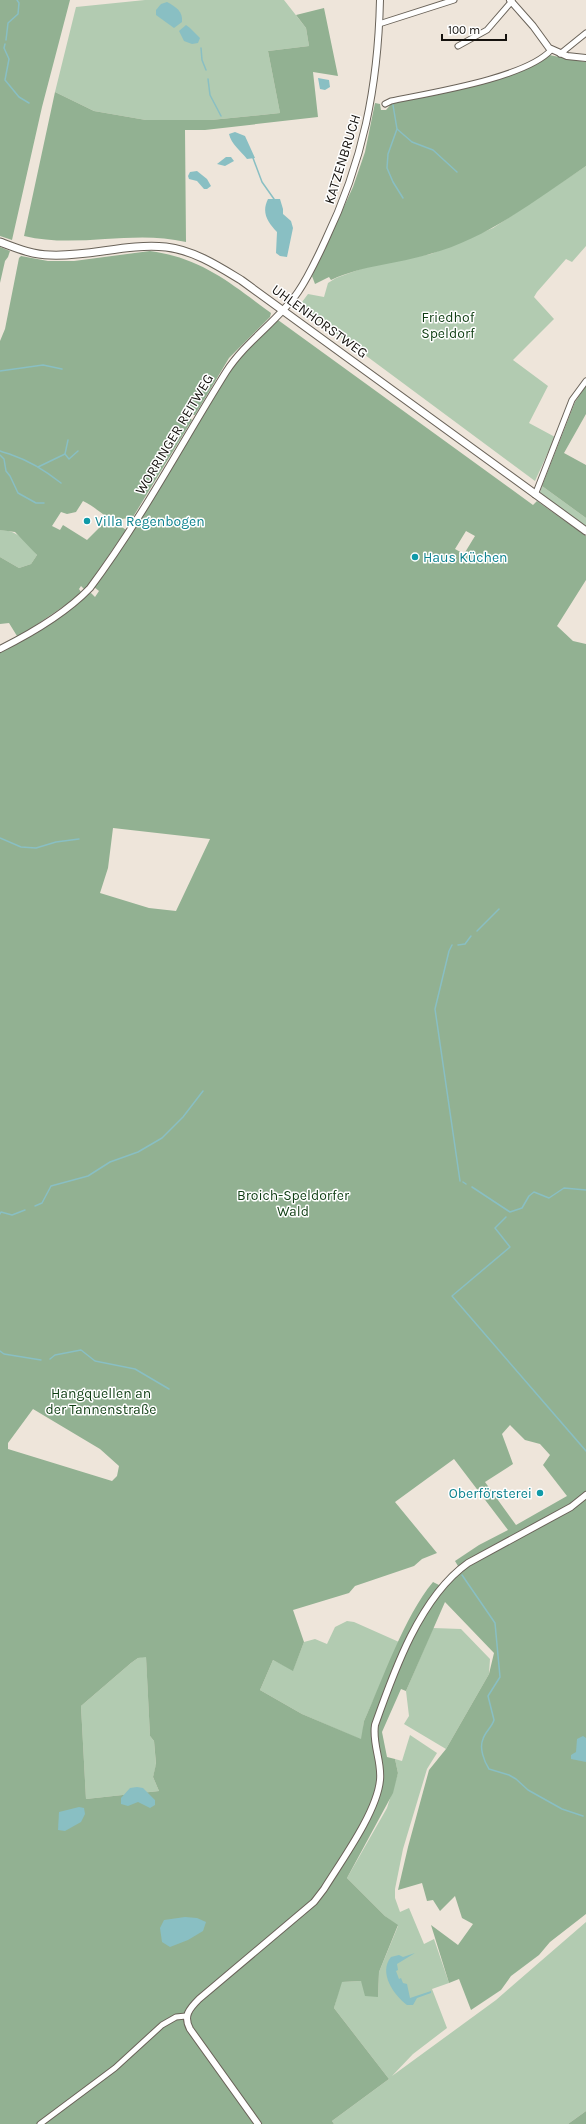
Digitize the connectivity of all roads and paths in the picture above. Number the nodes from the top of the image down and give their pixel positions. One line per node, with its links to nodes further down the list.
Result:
1 (380, 0): 4 (street, KATZENBRUCH)
2 (454, 0): 4 (street)
3 (511, 1): 6 (street); 7 (street)
4 (379, 24): 12 (street, KATZENBRUCH)
5 (586, 33): 8 (street)
6 (458, 46)
7 (551, 50): 8 (street); 10 (street)
8 (560, 54): 9 (street)
9 (586, 58)
10 (385, 104)
11 (0, 242): 12 (main road, UHLENHORSTWEG)
12 (283, 310): 14 (main road, UHLENHORSTWEG); 16 (street, WORRINGER REITWEG)
13 (586, 381): 14 (street)
14 (535, 495): 15 (main road, UHLENHORSTWEG)
15 (586, 531)
16 (0, 649)
17 (586, 1495): 18 (street)
18 (186, 2016): 19 (street); 20 (street)
19 (40, 2124)
20 (258, 2124)

